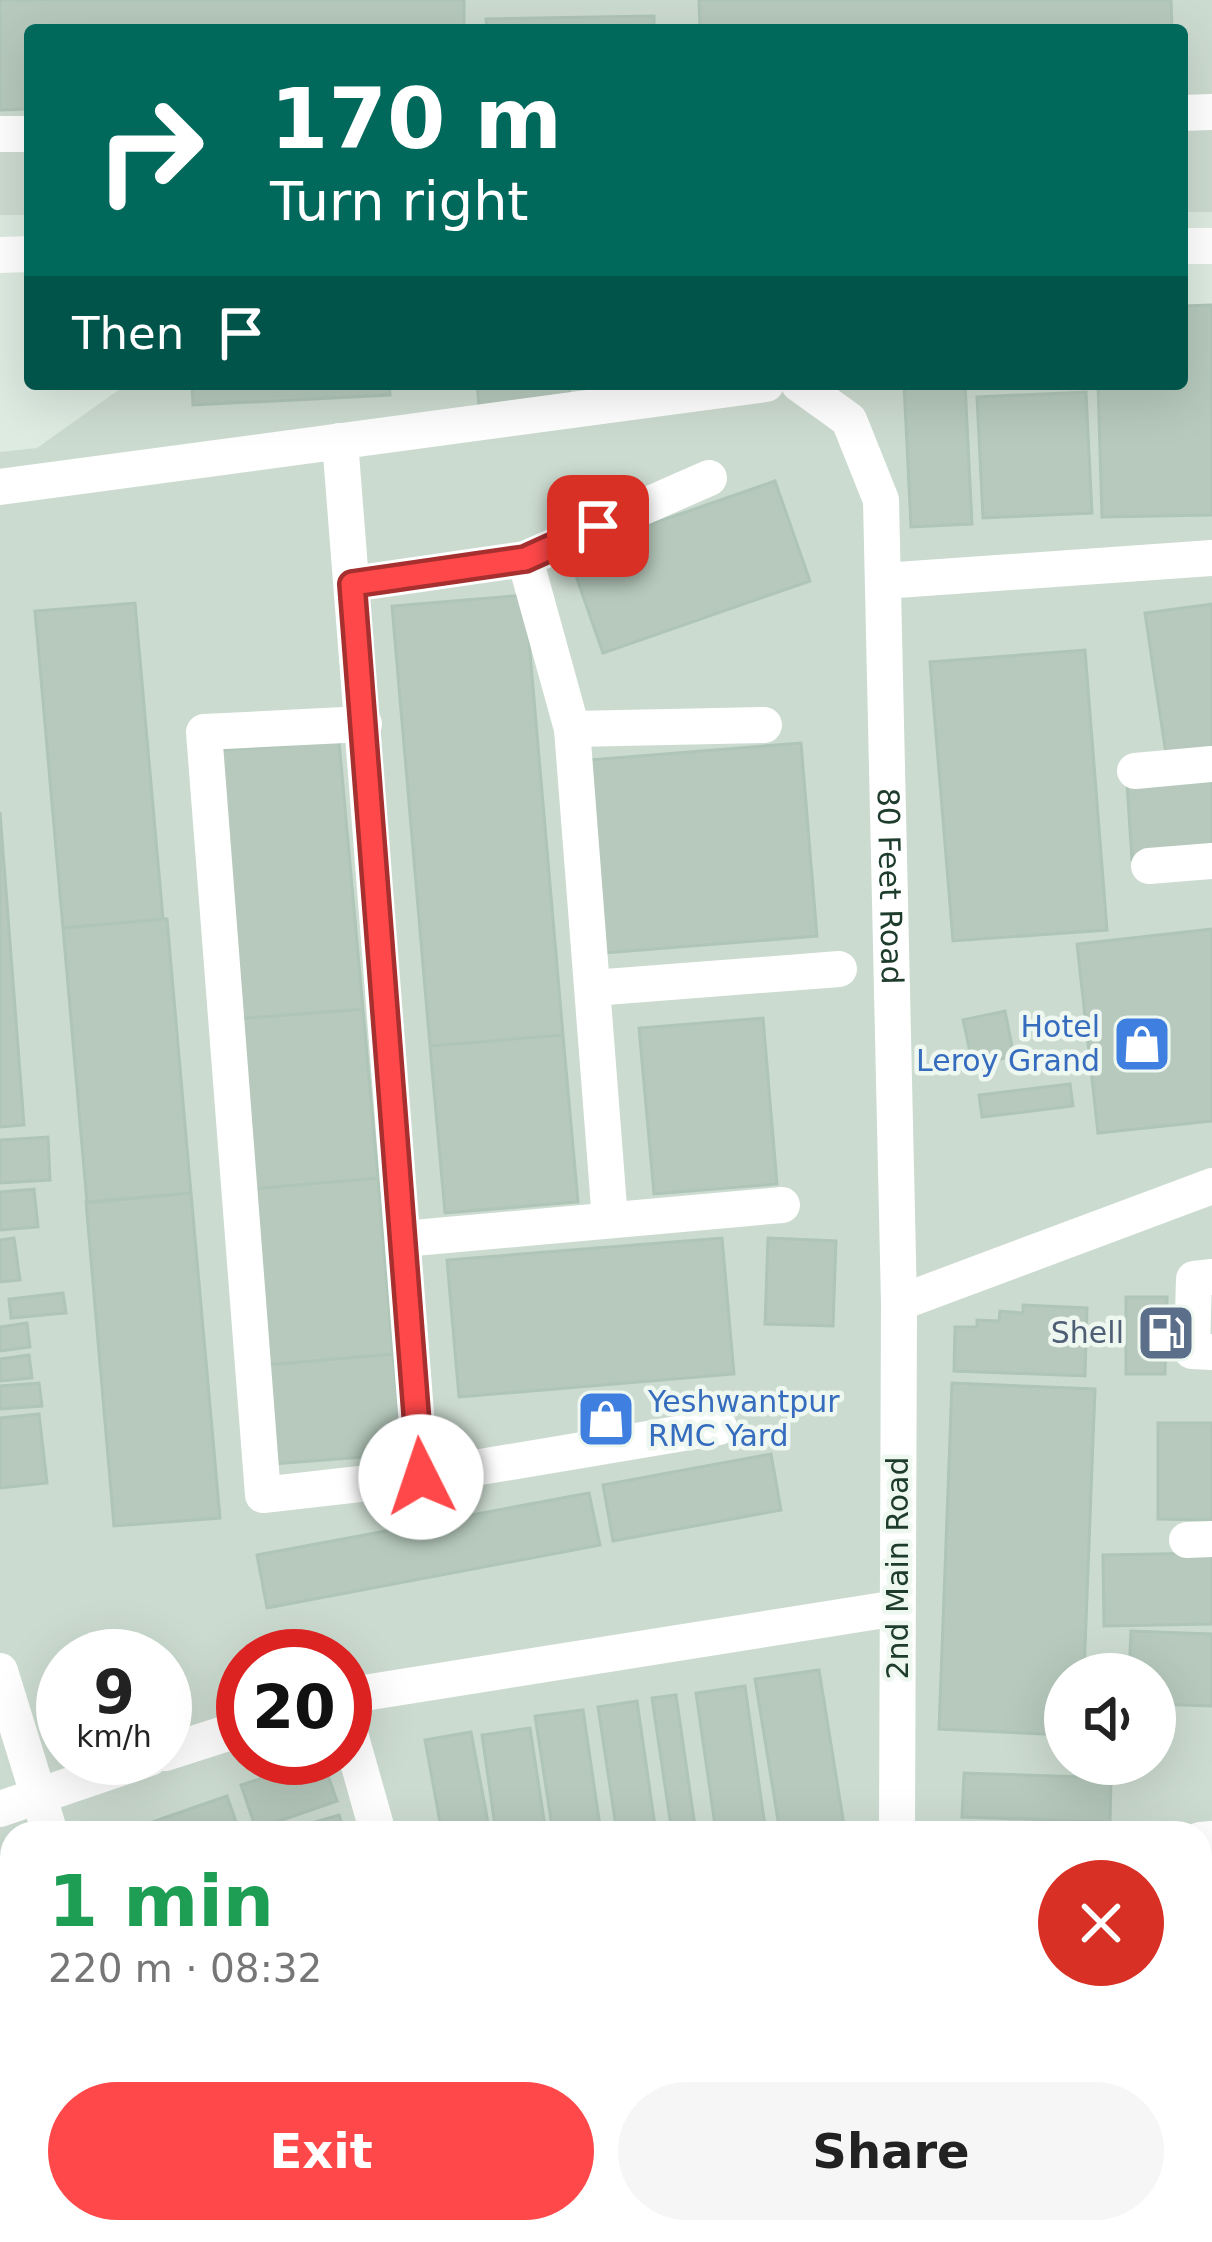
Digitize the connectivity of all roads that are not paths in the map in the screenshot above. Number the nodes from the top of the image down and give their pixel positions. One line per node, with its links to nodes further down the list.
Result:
1 (721, 390): 3 (street)
2 (808, 390): 8 (street, 80 Feet Road)
3 (340, 441): 5 (street); 9 (street)
4 (709, 478): 7 (street)
5 (0, 487)
6 (1212, 558): 8 (street)
7 (525, 559): 9 (street); 12 (street)
8 (883, 581): 24 (street, 80 Feet Road)
9 (352, 584): 10 (street)
10 (364, 724): 22 (street); 27 (street)
11 (764, 725): 12 (street)
12 (572, 729): 18 (street)
13 (1212, 764): 14 (street)
14 (1136, 771)
15 (1212, 861): 16 (street)
16 (1149, 866)
17 (839, 969): 18 (street)
18 (592, 988): 21 (street)
19 (1212, 1186): 24 (street)
20 (782, 1205): 21 (street)
21 (610, 1220): 22 (street)
22 (403, 1239): 27 (street)
23 (1212, 1277): 25 (street)
24 (899, 1304): 28 (street, 2nd Main Road)
25 (1212, 1352)
26 (719, 1427): 27 (street)
27 (421, 1477)
28 (897, 1608): 30 (street); 37 (street, 2nd Main Road)
29 (0, 1671): 33 (street)
30 (372, 1692)
31 (65, 1785): 33 (street)
32 (364, 1785): 36 (street)
33 (40, 1793): 34 (street); 35 (street)
34 (0, 1809)
35 (47, 1821)
36 (375, 1821)
37 (897, 1821)

